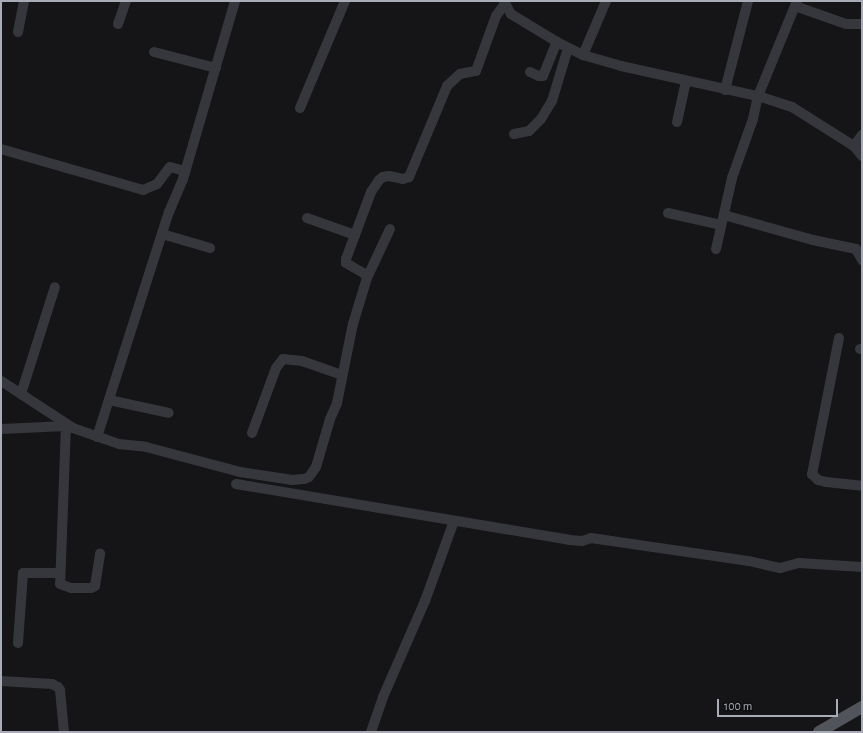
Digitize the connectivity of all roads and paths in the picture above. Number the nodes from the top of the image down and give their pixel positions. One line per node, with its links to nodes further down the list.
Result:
1 (24, 1): 11 (street)
2 (126, 1): 9 (street)
3 (235, 1): 16 (street)
4 (344, 1): 21 (street)
5 (606, 1): 15 (street)
6 (748, 1): 19 (street)
7 (504, 3): 12 (street); 34 (street)
8 (796, 3): 10 (street); 20 (street)
9 (118, 24)
10 (862, 24)
11 (18, 32)
12 (556, 42): 13 (street); 17 (street)
13 (568, 48): 15 (street); 23 (street)
14 (154, 52): 16 (street)
15 (583, 55): 18 (street)
16 (216, 68): 28 (street)
17 (530, 72)
18 (686, 81): 19 (street); 22 (street)
19 (725, 90): 20 (street)
20 (758, 96): 25 (street); 31 (street)
21 (300, 108)
22 (677, 122)
23 (514, 134)
24 (862, 135): 25 (street)
25 (854, 146): 27 (street)
26 (1, 149): 28 (street)
27 (862, 156)
28 (185, 171): 33 (street)
29 (668, 213): 31 (street)
30 (308, 218): 34 (street)
31 (723, 220): 36 (street); 37 (street)
32 (390, 229): 38 (street)
33 (162, 234): 35 (street); 44 (street)
34 (355, 235): 38 (street)
35 (210, 248)
36 (716, 249)
37 (862, 260)
38 (367, 278): 41 (street)
39 (55, 287): 43 (street)
40 (839, 338): 51 (street)
41 (342, 375): 48 (street); 49 (street)
42 (1, 381): 43 (street)
43 (21, 394): 46 (street)
44 (109, 400): 45 (street); 49 (street)
45 (169, 413)
46 (66, 425): 47 (street); 49 (street); 55 (street)
47 (1, 429)
48 (252, 433)
49 (97, 437)
50 (236, 484): 52 (street)
51 (862, 486)
52 (454, 521): 54 (street); 60 (street)
53 (100, 553): 55 (street)
54 (862, 566)
55 (59, 573): 56 (street)
56 (18, 643)
57 (1, 681): 59 (street)
58 (862, 707): 61 (main road)
59 (64, 732)
60 (371, 732)
61 (819, 732)

